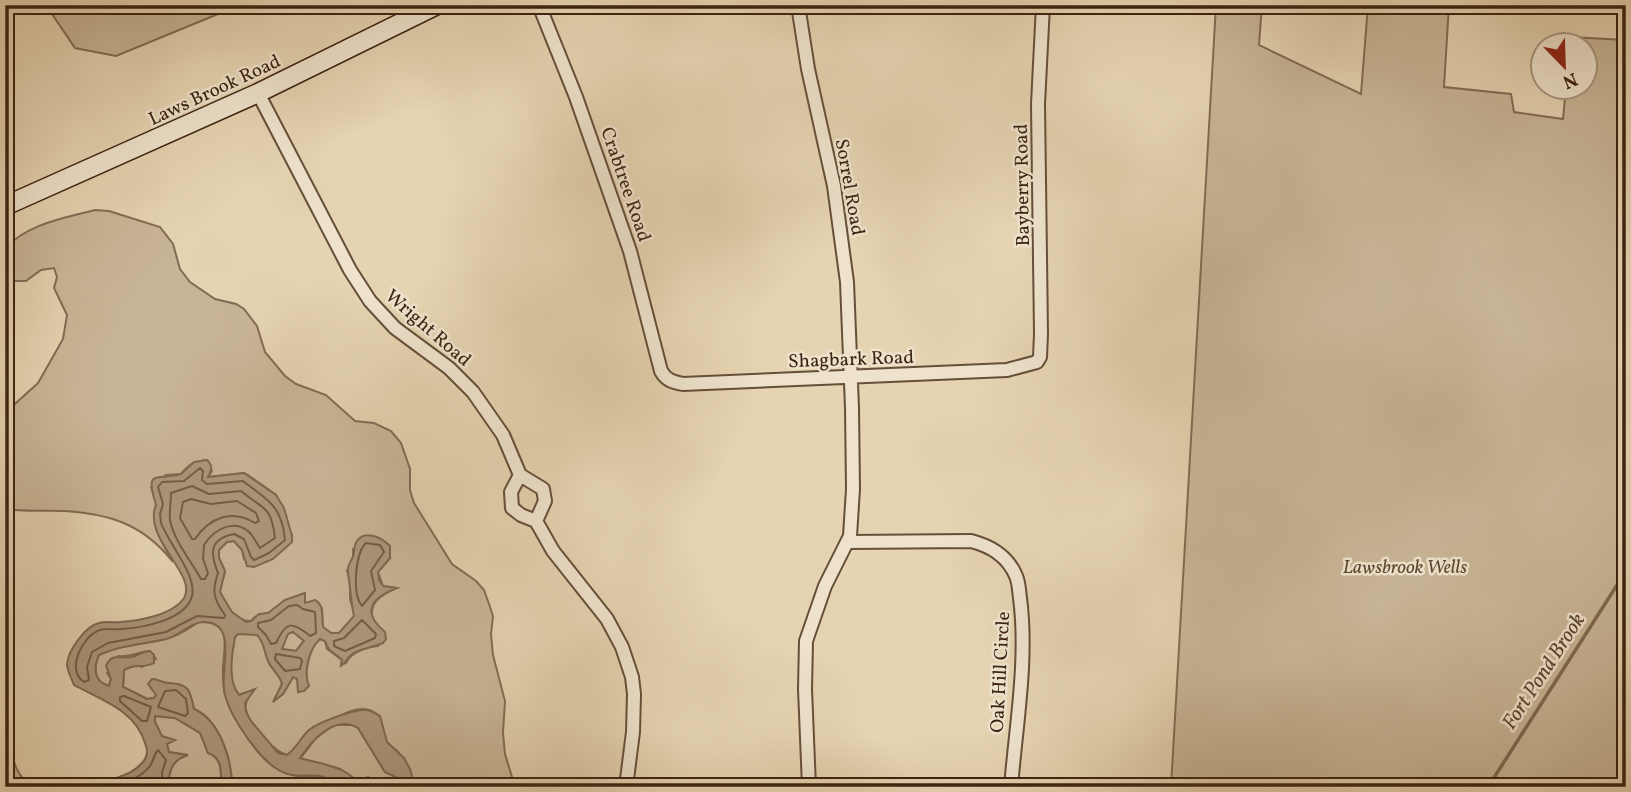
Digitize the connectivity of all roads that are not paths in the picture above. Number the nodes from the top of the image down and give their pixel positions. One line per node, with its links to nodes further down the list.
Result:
1 (438, 5): 5 (street, Laws Brook Road)
2 (540, 5): 9 (street, Crabtree Road)
3 (798, 5): 8 (street, Sorrel Road)
4 (1044, 5): 7 (street, Bayberry Road)
5 (258, 93): 6 (street, Laws Brook Road); 10 (street, Wright Road)
6 (5, 206)
7 (1036, 362): 8 (street, Shagbark Road)
8 (851, 377): 9 (street, Shagbark Road); 12 (street)
9 (667, 379)
10 (520, 475): 11 (street, Wright Road); 11 (street)
11 (536, 521): 13 (street)
12 (847, 542): 14 (street); 15 (street, Oak Hill Circle)
13 (626, 787)
14 (809, 787)
15 (1011, 787)

